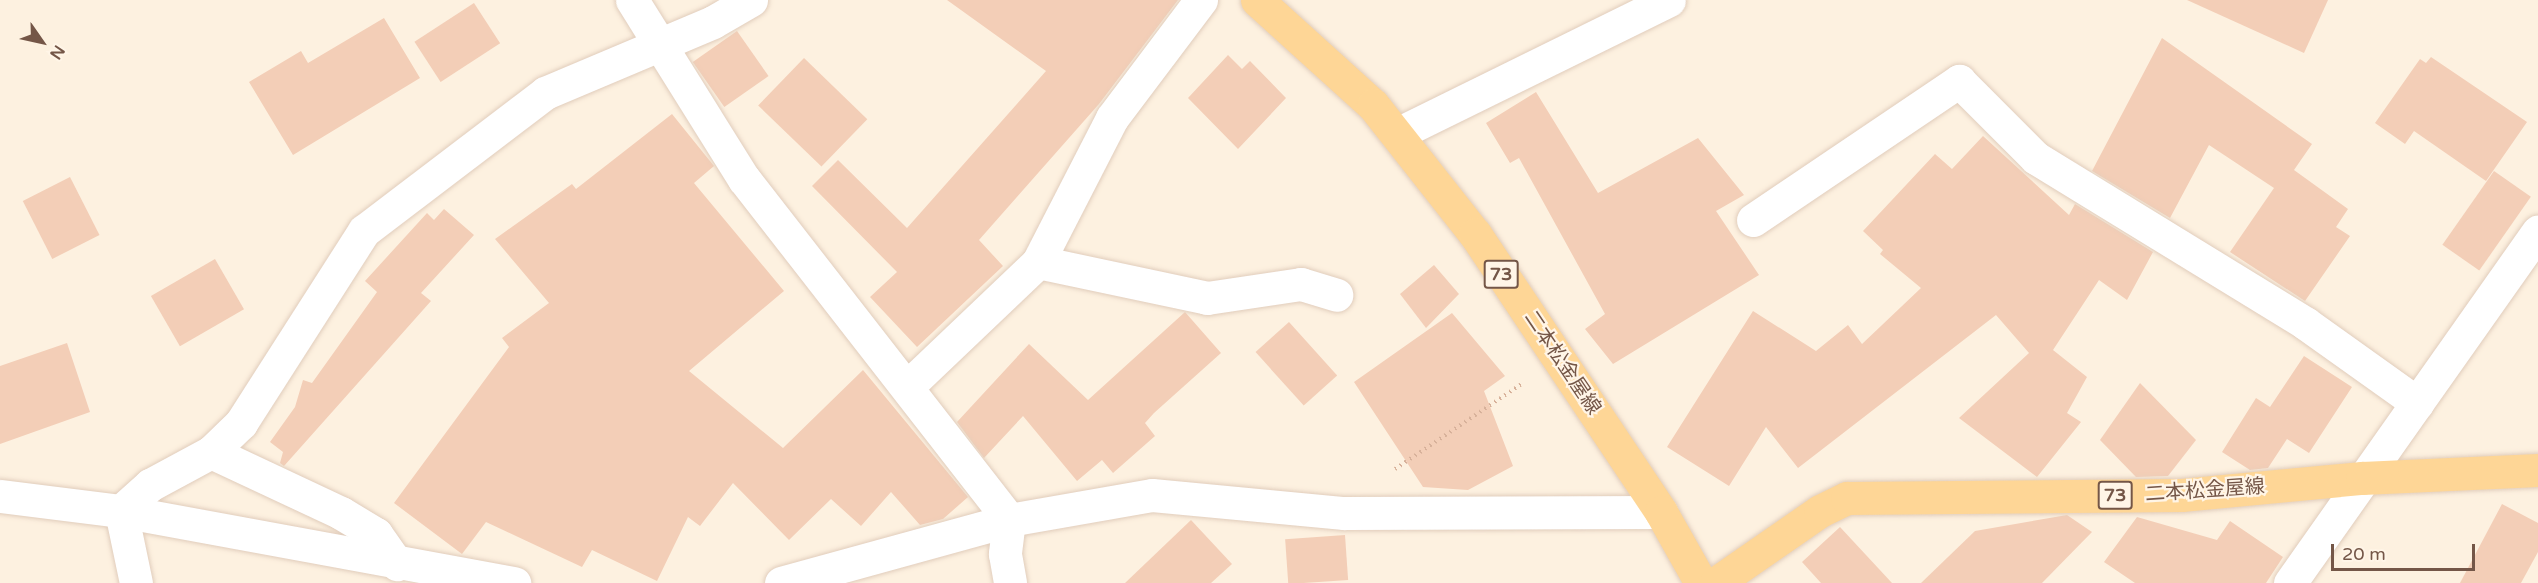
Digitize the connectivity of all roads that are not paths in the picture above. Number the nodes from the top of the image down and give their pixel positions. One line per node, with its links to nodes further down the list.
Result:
1 (632, 0): 6 (street)
2 (751, 0): 6 (street)
3 (1201, 0): 10 (street)
4 (1257, 0): 7 (main road, 二本松金屋線 / 73)
5 (1669, 0): 7 (street)
6 (656, 42): 12 (street); 14 (street)
7 (1397, 134): 19 (main road, 二本松金屋線 / 73)
8 (1753, 220): 13 (street)
9 (2538, 232): 13 (street)
10 (1038, 262): 11 (street); 12 (street)
11 (1336, 295)
12 (909, 385): 20 (street)
13 (2417, 403): 16 (street)
14 (212, 452): 18 (street); 21 (street)
15 (2538, 470): 16 (main road, 二本松金屋線 / 73)
16 (2362, 478): 28 (main road, 二本松金屋線 / 73); 29 (street)
17 (0, 496): 18 (street)
18 (120, 511): 21 (street); 23 (street)
19 (1661, 512): 20 (street); 27 (main road, 二本松金屋線 / 73)
20 (1010, 520): 25 (street); 26 (street)
21 (397, 564): 22 (street)
22 (461, 579): 24 (street)
23 (136, 583)
24 (514, 583)
25 (781, 583)
26 (1010, 583)
27 (1701, 583)
28 (1716, 583)
29 (2290, 583)

